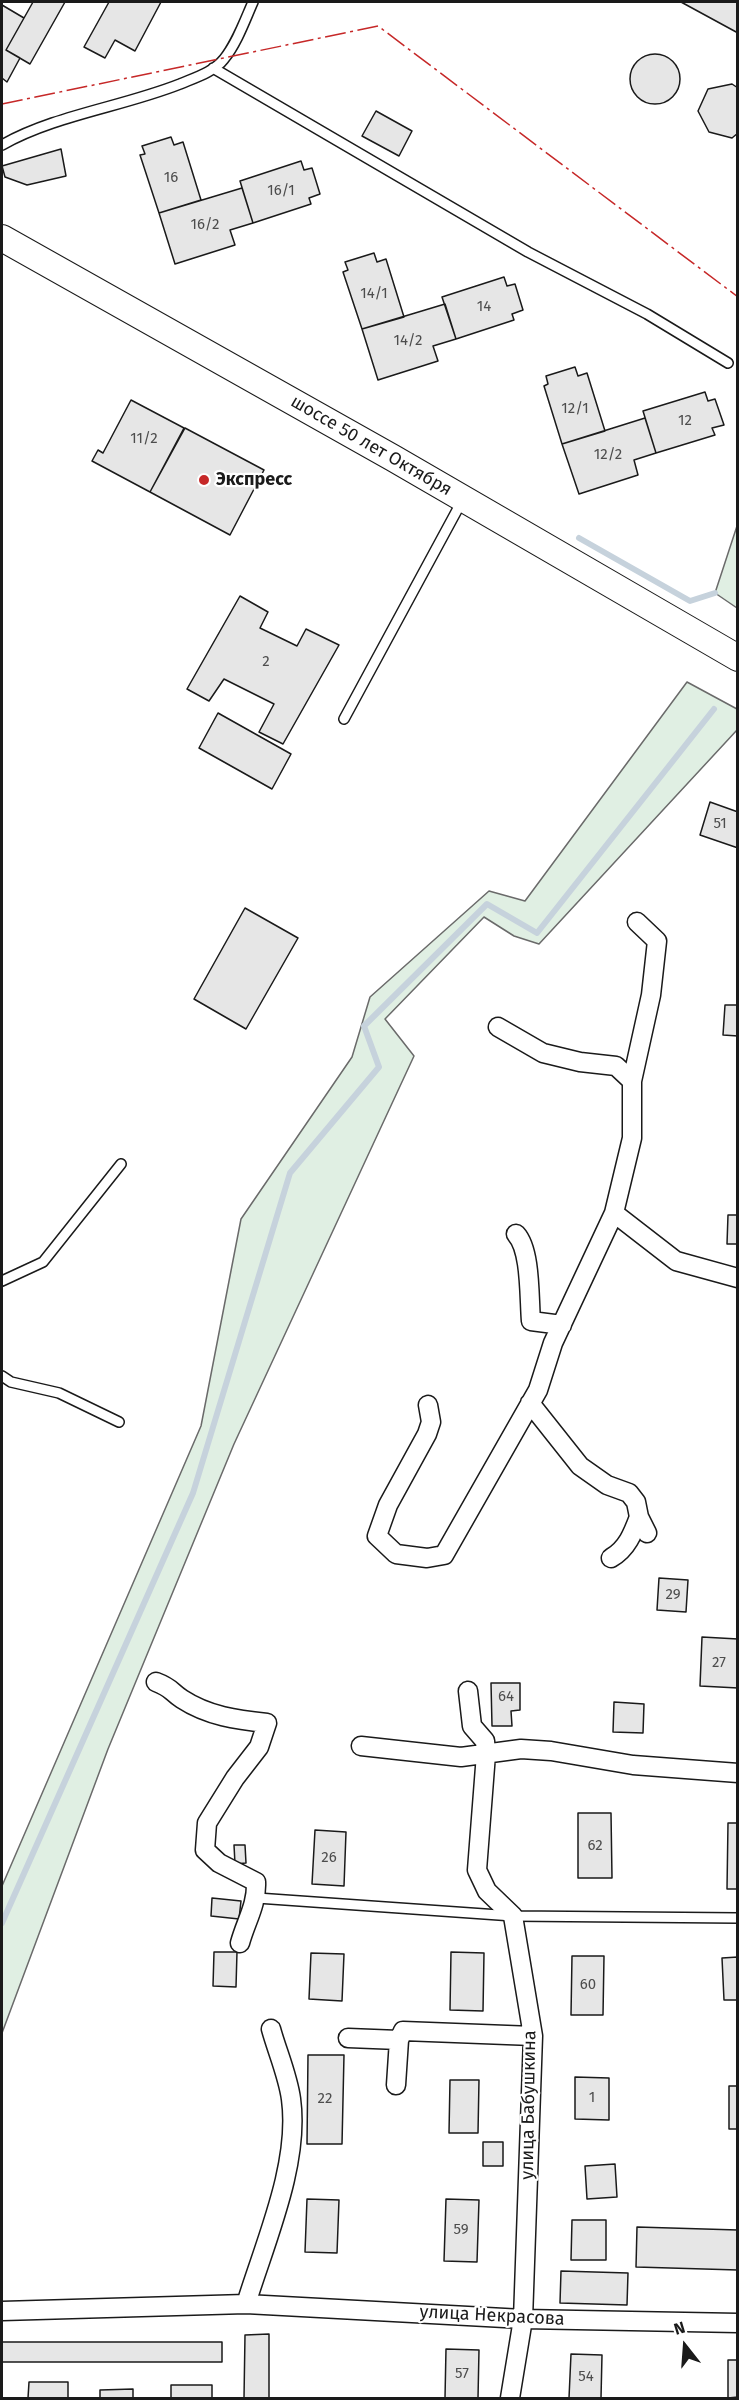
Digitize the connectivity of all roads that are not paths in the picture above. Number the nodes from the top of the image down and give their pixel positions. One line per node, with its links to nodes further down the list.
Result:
1 (253, 2): 2 (lane)
2 (213, 68): 3 (lane); 5 (lane)
3 (2, 145)
4 (2, 238): 6 (street, шоссе 50 лет Октября)
5 (728, 363)
6 (463, 499): 7 (street, шоссе 50 лет Октября); 8 (lane)
7 (738, 658)
8 (344, 719)
9 (637, 922): 11 (street)
10 (498, 1028): 11 (street)
11 (632, 1081): 13 (street)
12 (121, 1164): 16 (lane)
13 (614, 1213): 15 (street); 17 (street)
14 (516, 1234): 17 (street)
15 (738, 1278)
16 (2, 1281)
17 (562, 1325): 19 (street)
18 (2, 1376): 21 (lane)
19 (530, 1403): 20 (street); 22 (street)
20 (428, 1405)
21 (119, 1422)
22 (611, 1558)
23 (156, 1682): 28 (street)
24 (468, 1690): 26 (street)
25 (361, 1746): 26 (street)
26 (486, 1754): 27 (street); 29 (street)
27 (738, 1773)
28 (257, 1898): 29 (lane); 31 (street)
29 (513, 1916): 30 (lane); 33 (street, улица Бабушкина)
30 (738, 1918)
31 (240, 1943)
32 (271, 2029): 37 (street)
33 (533, 2036): 35 (street); 39 (street, улица Бабушкина)
34 (348, 2038): 35 (street)
35 (399, 2040): 36 (street)
36 (396, 2085)
37 (246, 2304): 38 (street, улица Некрасова); 39 (street, улица Некрасова)
38 (2, 2311)
39 (524, 2319): 40 (street, улица Некрасова); 41 (street, улица Бабушкина)
40 (738, 2323)
41 (510, 2398)

